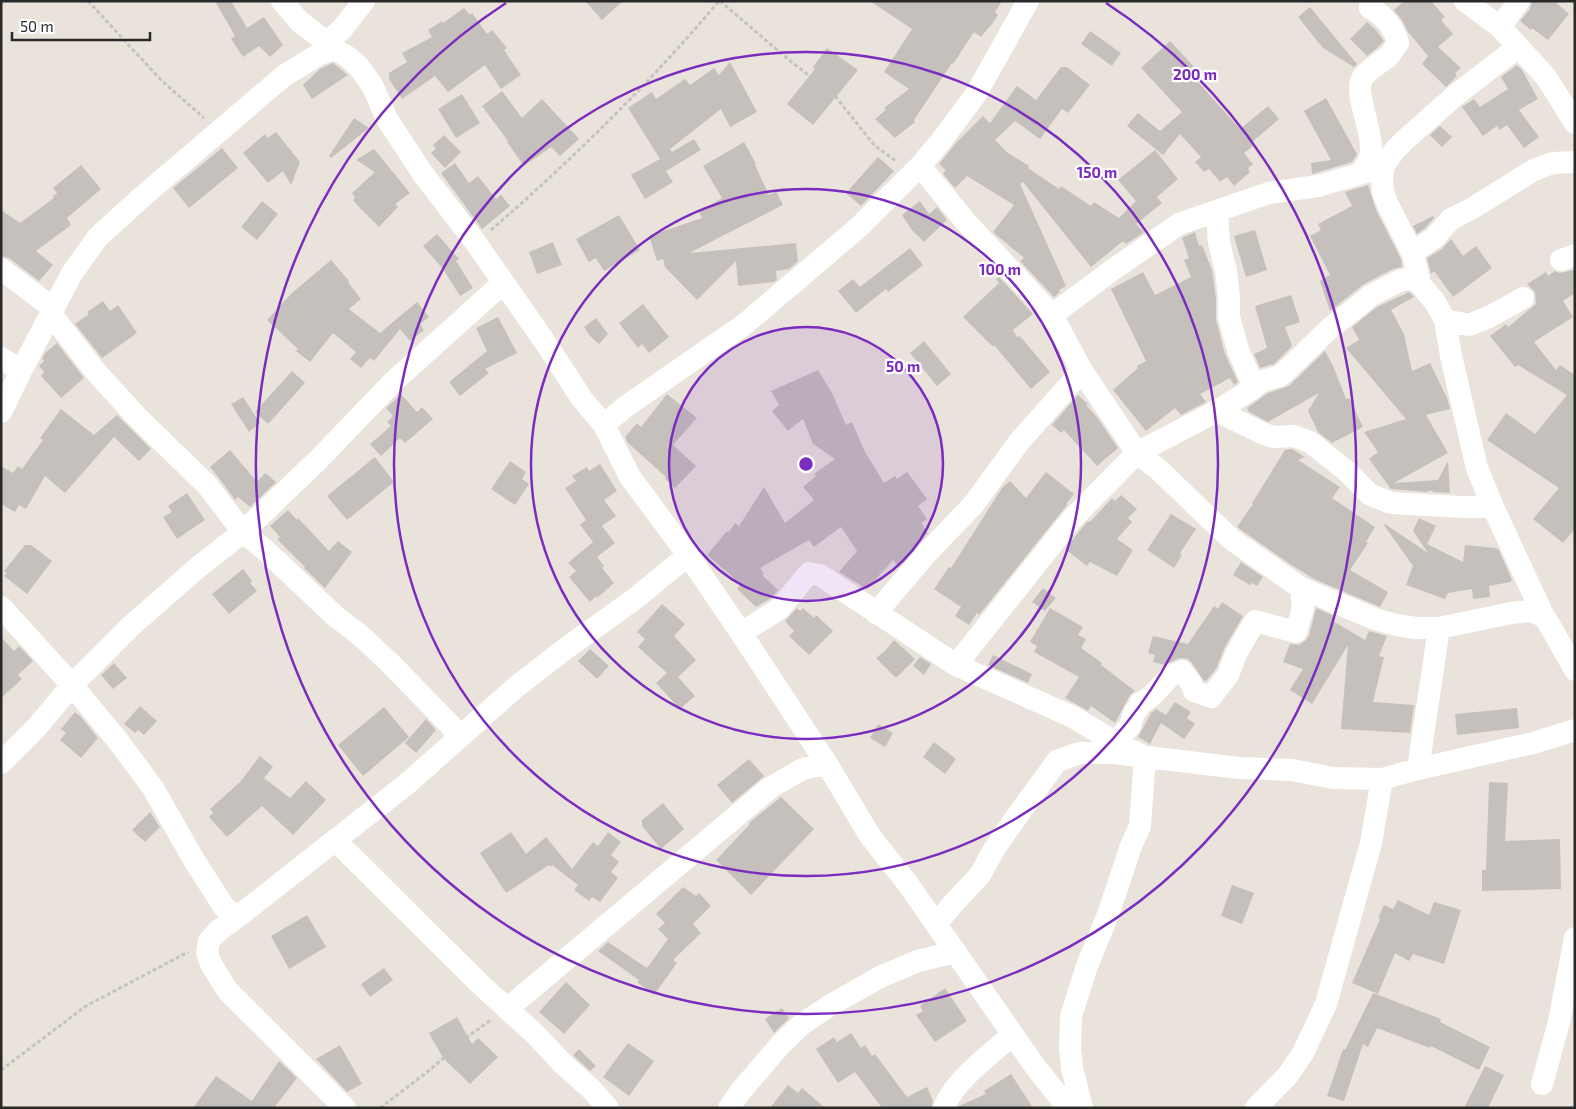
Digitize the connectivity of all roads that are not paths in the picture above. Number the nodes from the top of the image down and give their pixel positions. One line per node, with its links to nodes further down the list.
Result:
1 (282, 1): 8 (street)
2 (364, 1): 8 (street)
3 (1028, 1): 12 (street)
4 (1371, 1): 14 (street)
5 (1465, 1): 7 (street)
6 (1519, 1): 7 (street)
7 (1500, 27): 9 (street)
8 (331, 46): 18 (street); 21 (street)
9 (1518, 47): 10 (street); 13 (street)
10 (1575, 123)
11 (1575, 162): 16 (street)
12 (920, 166): 22 (street); 30 (street)
13 (1383, 167): 14 (street); 16 (street)
14 (1361, 172): 15 (street)
15 (1216, 211): 22 (street); 27 (street)
16 (1410, 249): 19 (street)
17 (1, 269): 21 (street)
18 (503, 284): 30 (street); 33 (street)
19 (1420, 284): 23 (street); 27 (street)
20 (1523, 298): 23 (street)
21 (52, 311): 25 (street); 33 (street)
22 (1052, 316): 26 (street)
23 (1445, 320): 32 (street)
24 (1, 358): 25 (street)
25 (21, 370): 29 (street)
26 (1082, 371): 31 (street); 37 (street)
27 (1252, 389): 28 (street)
28 (1217, 411): 31 (street); 32 (street)
29 (1, 412)
30 (604, 425): 34 (street)
31 (1137, 453): 35 (street); 41 (street)
32 (1492, 507): 38 (street)
33 (243, 532): 43 (street); 45 (street)
34 (688, 555): 40 (street); 45 (street)
35 (1301, 588): 39 (street); 46 (street)
36 (1, 607): 43 (street)
37 (876, 613): 40 (street); 41 (street)
38 (1544, 617): 39 (street); 42 (street)
39 (1439, 628): 50 (street)
40 (741, 633): 49 (street)
41 (956, 665): 46 (street)
42 (1575, 670)
43 (72, 685): 48 (street); 53 (street)
44 (1575, 730): 50 (street)
45 (459, 738): 52 (street)
46 (1118, 744): 47 (street)
47 (1145, 757): 51 (street); 54 (street); 66 (street)
48 (1, 763)
49 (827, 764): 54 (street); 57 (street)
50 (1418, 769): 51 (street)
51 (1382, 779): 60 (street)
52 (335, 840): 53 (street); 57 (street)
53 (240, 915): 61 (street)
54 (937, 923): 56 (street)
55 (1575, 938): 59 (street)
56 (956, 952): 58 (street); 63 (street)
57 (507, 1009): 62 (street)
58 (1013, 1035): 64 (street); 65 (street)
59 (1542, 1084)
60 (1255, 1107)
61 (345, 1108)
62 (608, 1108)
63 (729, 1108)
64 (944, 1108)
65 (1068, 1108)
66 (1082, 1108)

